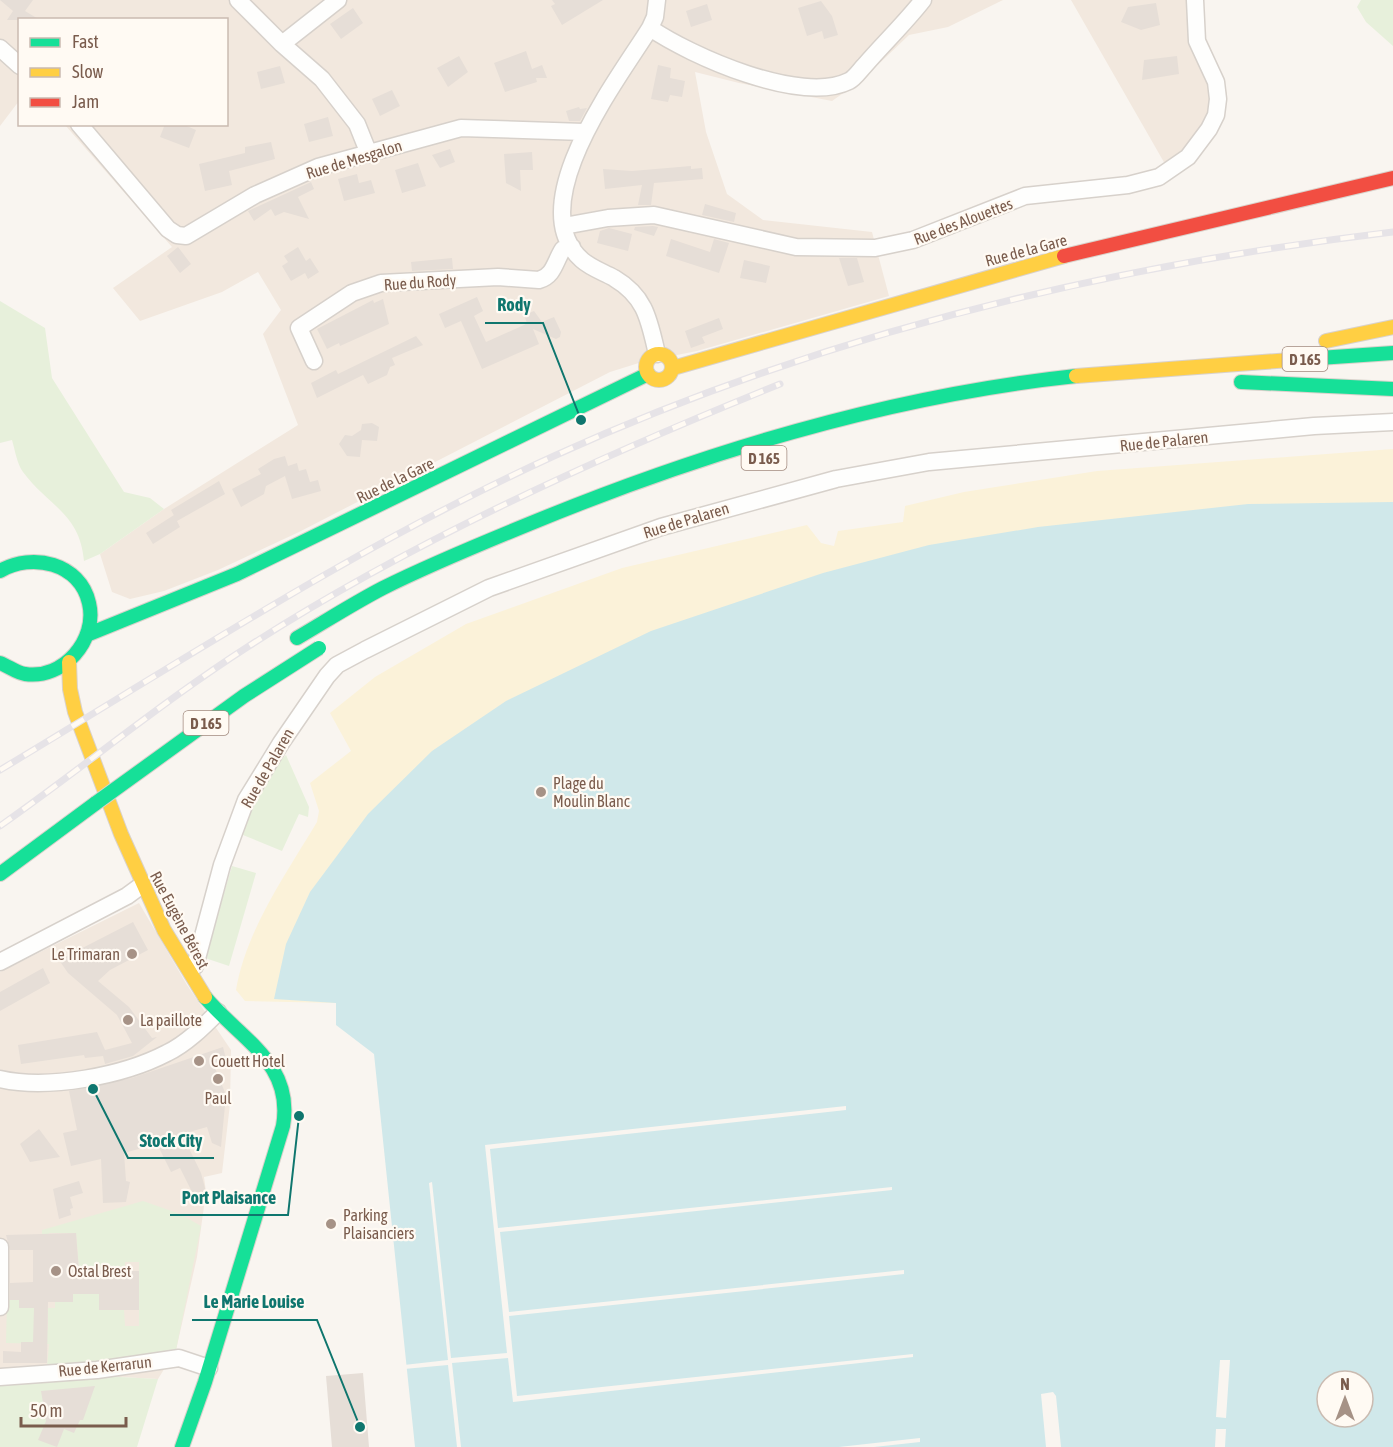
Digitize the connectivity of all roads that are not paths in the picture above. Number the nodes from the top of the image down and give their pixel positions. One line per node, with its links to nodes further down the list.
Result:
1 (238, 0): 7 (street)
2 (338, 0): 7 (street)
3 (923, 0): 6 (street)
4 (1195, 0): 14 (street, Rue des Alouettes)
5 (660, 1): 6 (street)
6 (650, 28): 11 (street)
7 (282, 44): 12 (street)
8 (0, 48): 9 (street)
9 (18, 64)
10 (81, 126): 12 (street, Rue de Mesgalon)
11 (585, 132): 12 (street, Rue de Mesgalon); 14 (street)
12 (369, 154)
13 (1393, 178): 21 (main road, Rue de la Gare)
14 (564, 226): 15 (street)
15 (572, 247): 18 (street); 19 (street, Rue du Rody)
16 (1393, 327): 20 (main road)
17 (1393, 353): 20 (main road, D 165)
18 (657, 354): 21 (main road); 22 (main road)
19 (314, 361)
20 (1217, 365): 30 (main road, D 165)
21 (673, 368): 22 (main road, Rue de la Gare)
22 (648, 374): 28 (main road, Rue de la Gare)
23 (1370, 374): 24 (main road, D 165)
24 (1393, 389)
25 (1393, 422): 43 (street, Rue de Palaren)
26 (0, 571): 27 (main road)
27 (88, 600): 28 (main road, Rue de la Gare); 29 (main road)
28 (154, 606): 29 (main road, Rue de la Gare)
29 (89, 634): 32 (main road)
30 (292, 641)
31 (324, 645): 40 (main road, D 165, bridge)
32 (69, 662): 35 (main road); 37 (main road, Rue Eugène Bérest)
33 (0, 663): 34 (main road)
34 (21, 673): 35 (main road); 36 (main road)
35 (39, 674): 37 (main road)
36 (0, 684)
37 (70, 696): 41 (main road, Rue Eugène Bérest)
38 (116, 768): 39 (main road)
39 (88, 788)
40 (4, 871)
41 (142, 885): 42 (street); 44 (main road, Rue Eugène Bérest)
42 (0, 962)
43 (195, 966)
44 (218, 1012): 45 (street); 48 (main road, Rue Eugène Bérest)
45 (0, 1079)
46 (0, 1247): 47 (street)
47 (0, 1307)
48 (210, 1368): 49 (street, Rue de Kerrarun); 50 (main road, Rue Eugène Bérest)
49 (0, 1377)
50 (182, 1447)

